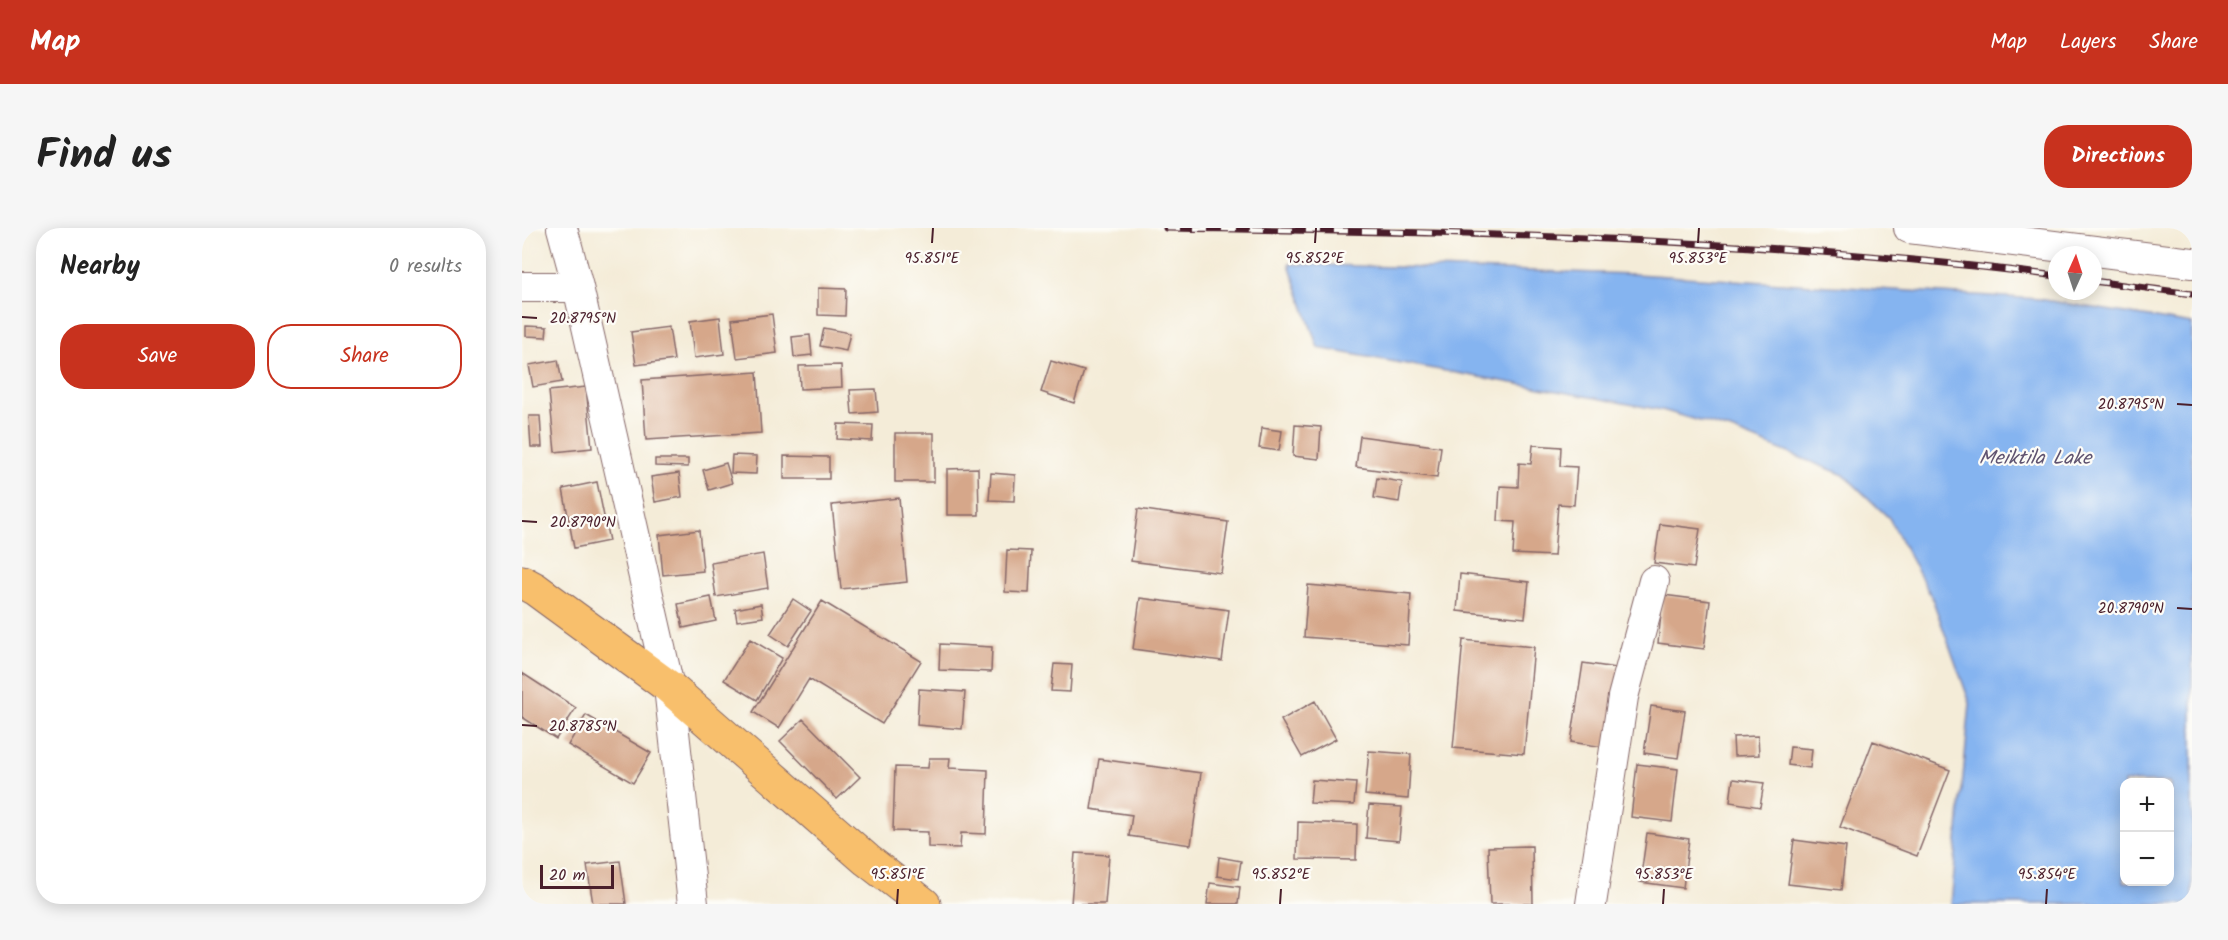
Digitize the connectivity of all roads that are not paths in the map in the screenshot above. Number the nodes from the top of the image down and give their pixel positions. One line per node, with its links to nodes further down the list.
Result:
1 (562, 228): 5 (street)
2 (1910, 228): 3 (street)
3 (2192, 263)
4 (522, 287): 5 (street)
5 (578, 287): 8 (street)
6 (1654, 580): 11 (street)
7 (522, 582): 8 (highway)
8 (669, 687): 9 (street); 10 (highway)
9 (693, 904)
10 (924, 904)
11 (1591, 904)

